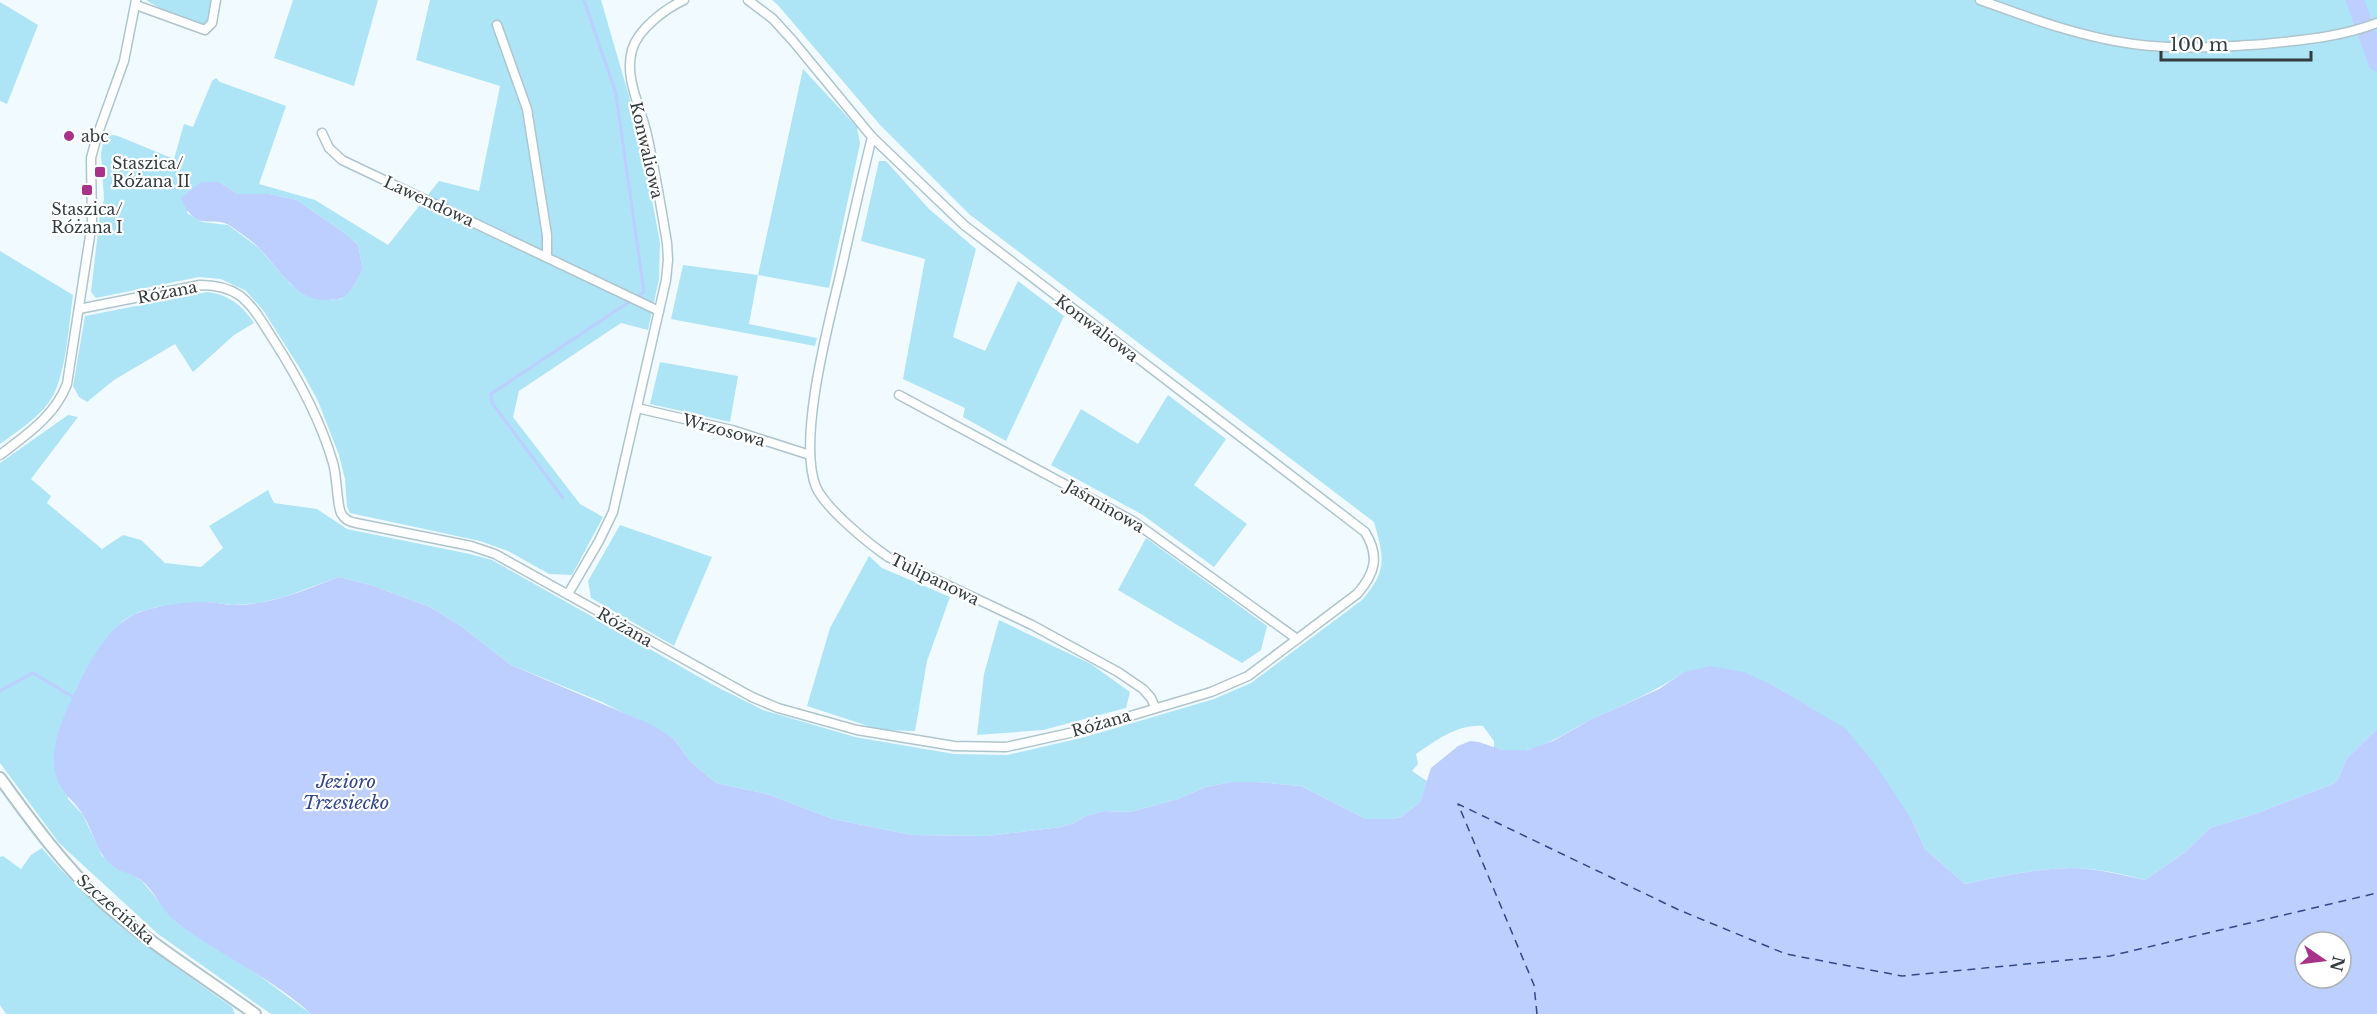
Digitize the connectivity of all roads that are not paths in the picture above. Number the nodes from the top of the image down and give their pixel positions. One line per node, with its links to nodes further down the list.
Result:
1 (216, 0): 5 (street)
2 (684, 0): 12 (street, Konwaliowa)
3 (748, 0): 9 (street, Konwaliowa)
4 (1980, 0): 6 (street)
5 (136, 2): 11 (street)
6 (2377, 23)
7 (497, 25): 10 (street)
8 (322, 133): 10 (street, Lawendowa)
9 (872, 137): 16 (street, Tulipanowa); 18 (street, Konwaliowa)
10 (547, 257): 12 (street, Lawendowa)
11 (79, 309): 15 (street); 17 (street, Różana)
12 (659, 311): 14 (street, Konwaliowa)
13 (899, 395): 18 (street, Jaśminowa)
14 (638, 408): 16 (street, Wrzosowa); 17 (street, Konwaliowa)
15 (0, 455)
16 (810, 455): 19 (street, Tulipanowa)
17 (568, 594): 19 (street, Różana)
18 (1297, 639): 19 (street, Różana)
19 (1155, 707)
20 (0, 778): 21 (street, Szczecińska)
21 (255, 1014)

